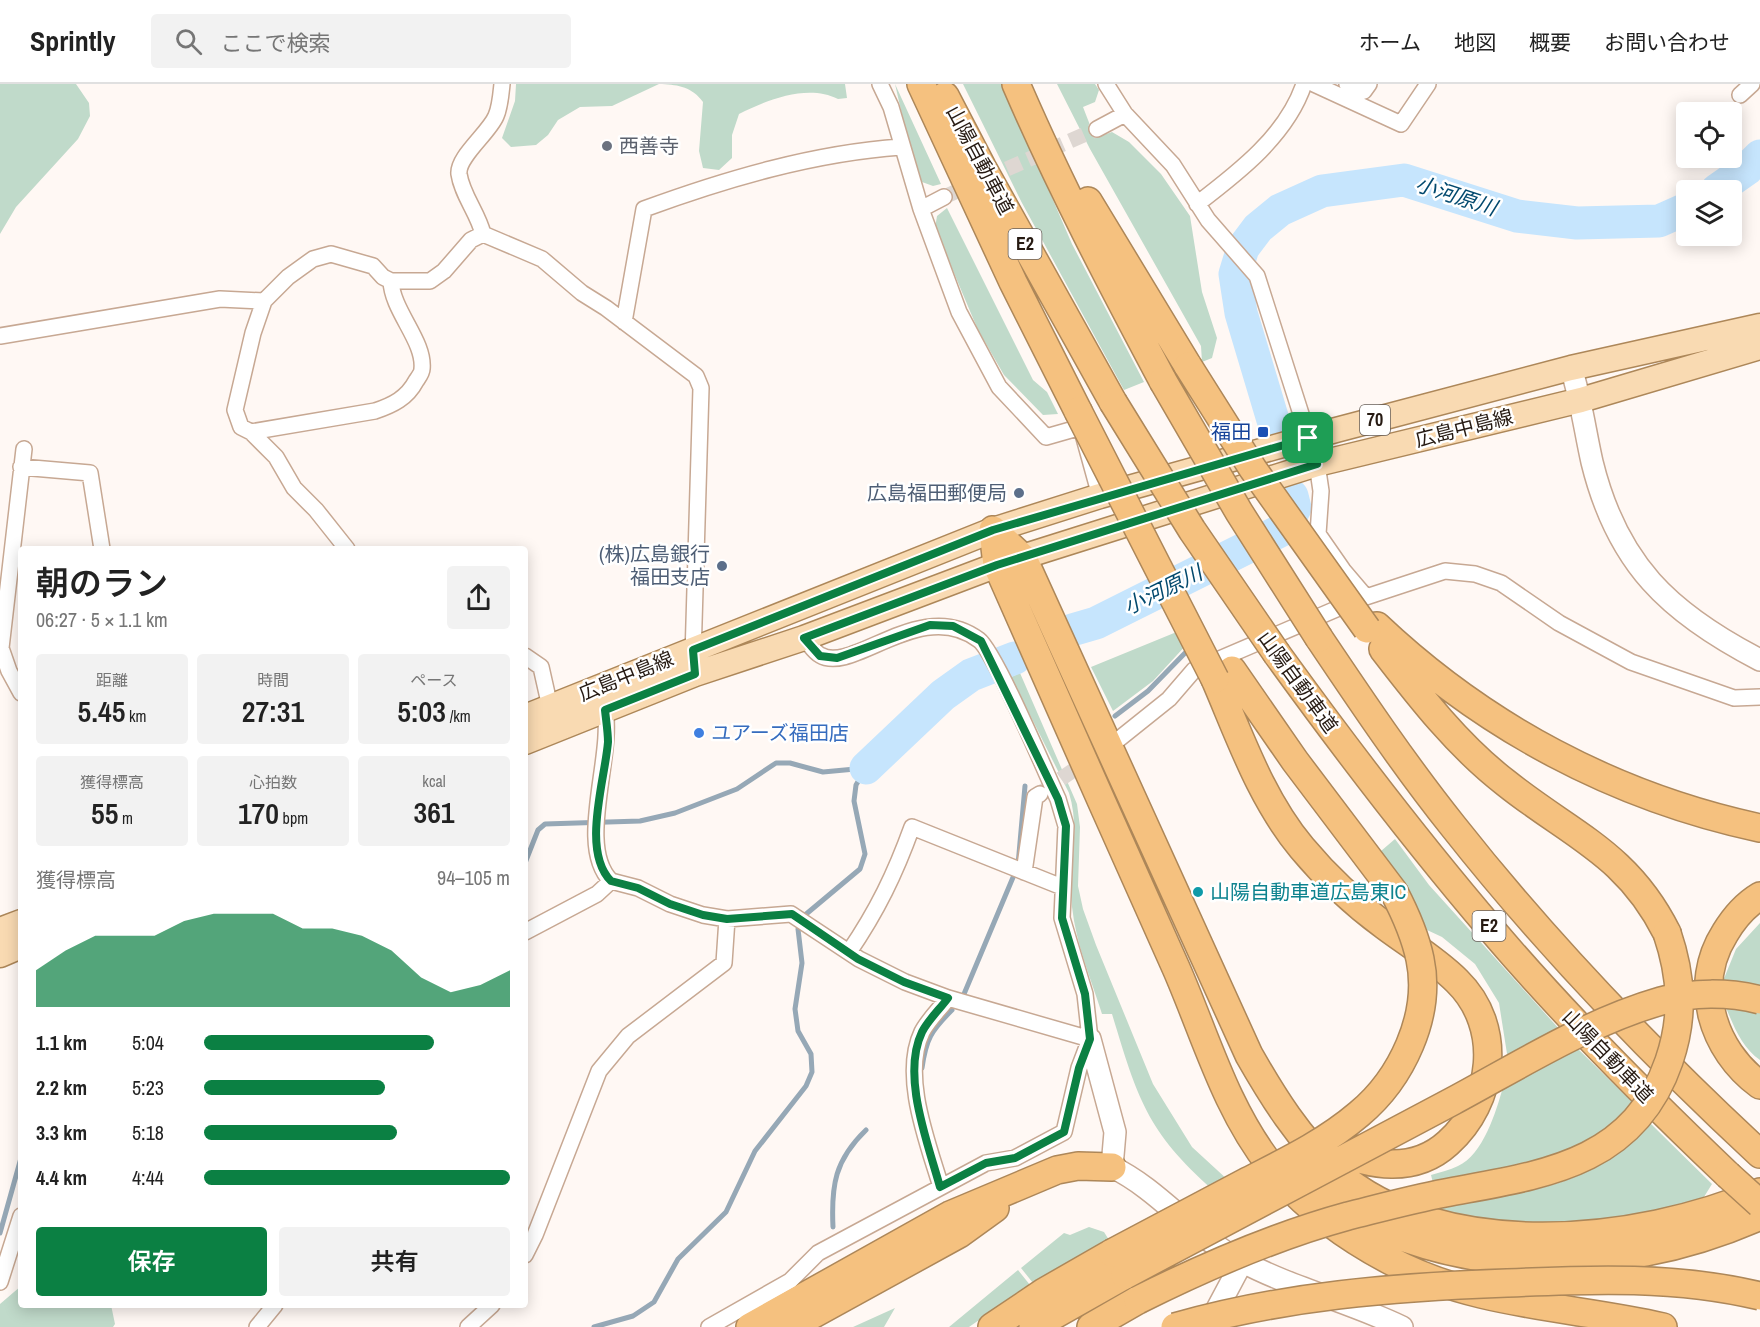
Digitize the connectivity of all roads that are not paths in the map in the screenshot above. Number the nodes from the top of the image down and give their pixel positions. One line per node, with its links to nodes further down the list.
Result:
1 (502, 84): 19 (street)
2 (880, 84): 15 (street)
3 (921, 84): 48 (highway, bridge)
4 (939, 84): 80 (highway, 山陽自動車道 / E2, bridge)
5 (1016, 84): 75 (highway, 山陽自動車道 / E2, bridge)
6 (1025, 84): 42 (highway, bridge)
7 (1106, 84): 13 (street)
8 (1304, 84): 17 (street)
9 (1314, 84): 12 (street)
10 (1347, 84): 11 (street)
11 (1369, 84)
12 (1428, 84)
13 (1125, 114): 14 (street); 17 (street)
14 (1097, 129)
15 (901, 147): 18 (street); 22 (street)
16 (944, 197): 18 (street)
17 (1197, 204): 29 (street)
18 (921, 209): 33 (street)
19 (483, 234): 20 (street); 22 (street)
20 (391, 281): 21 (street); 28 (street)
21 (264, 301): 24 (street); 28 (street)
22 (624, 322): 44 (street)
23 (1760, 326): 26 (main road, 広島中島線 / 70)
24 (0, 336)
25 (1760, 347): 27 (main road, 広島中島線 / 70)
26 (1572, 368): 27 (street); 29 (main road, 広島中島線 / 70)
27 (1581, 400): 31 (main road, 広島中島線 / 70); 46 (street)
28 (251, 432): 36 (street)
29 (1308, 438): 31 (street); 33 (main road, 広島中島線 / 70)
30 (24, 449): 32 (street)
31 (1317, 464): 37 (main road, 広島中島線 / 70); 41 (street)
32 (21, 467): 35 (street); 39 (street)
33 (1100, 496): 34 (main road, 広島中島線 / 70)
34 (993, 530): 37 (highway); 38 (highway); 44 (main road, 広島中島線 / 70)
35 (102, 546)
36 (345, 546)
37 (1023, 558): 38 (main road, 広島中島線 / 70); 73 (highway)
38 (997, 565): 43 (main road, 広島中島線 / 70); 74 (highway)
39 (4, 572): 40 (street)
40 (13, 595): 49 (street)
41 (1366, 597): 50 (street); 54 (street)
42 (1372, 627): 57 (highway); 97 (highway, bridge)
43 (804, 638): 47 (main road, 広島中島線 / 70); 60 (street)
44 (693, 650): 47 (street); 51 (main road, 広島中島線 / 70)
45 (528, 658): 52 (street)
46 (1760, 660)
47 (695, 674): 51 (main road, 広島中島線 / 70)
48 (1224, 675): 73 (highway); 85 (highway, bridge)
49 (18, 688)
50 (1760, 696)
51 (603, 698): 52 (main road, 広島中島線 / 70); 55 (main road, 広島中島線 / 70); 59 (street)
52 (550, 707): 53 (main road, 広島中島線 / 70)
53 (528, 716)
54 (1119, 739)
55 (528, 740)
56 (1040, 794): 58 (street)
57 (1760, 828)
58 (1024, 872): 60 (street); 67 (street)
59 (611, 881): 62 (street); 65 (street)
60 (1062, 887): 71 (street)
61 (1760, 896): 72 (highway)
62 (727, 919): 67 (street); 83 (street)
63 (18, 923): 64 (main road)
64 (0, 930)
65 (528, 930)
66 (18, 947): 68 (main road)
67 (849, 952): 69 (street)
68 (0, 955)
69 (948, 998): 71 (street); 78 (street)
70 (1760, 1000): 85 (highway, bridge)
71 (1090, 1039): 76 (street); 78 (street)
72 (1760, 1085)
73 (1290, 1120): 79 (highway)
74 (1245, 1125): 81 (highway); 101 (highway)
75 (1759, 1154)
76 (1112, 1167): 77 (highway); 84 (street)
77 (1038, 1178): 93 (highway); 94 (highway)
78 (940, 1187): 92 (street)
79 (1760, 1192)
80 (1760, 1204)
81 (1760, 1216)
82 (18, 1225): 86 (street)
83 (528, 1248)
84 (1242, 1262): 99 (street); 100 (street)
85 (1119, 1264): 95 (highway); 96 (highway)
86 (0, 1282)
87 (1760, 1296): 98 (highway, bridge)
88 (273, 1308): 90 (street)
89 (489, 1308): 91 (street)
90 (257, 1327)
91 (468, 1327)
92 (709, 1327)
93 (750, 1327)
94 (790, 1327)
95 (992, 1327)
96 (1033, 1327)
97 (1091, 1327)
98 (1175, 1327)
99 (1208, 1327)
100 (1402, 1327)
101 (1663, 1327)

